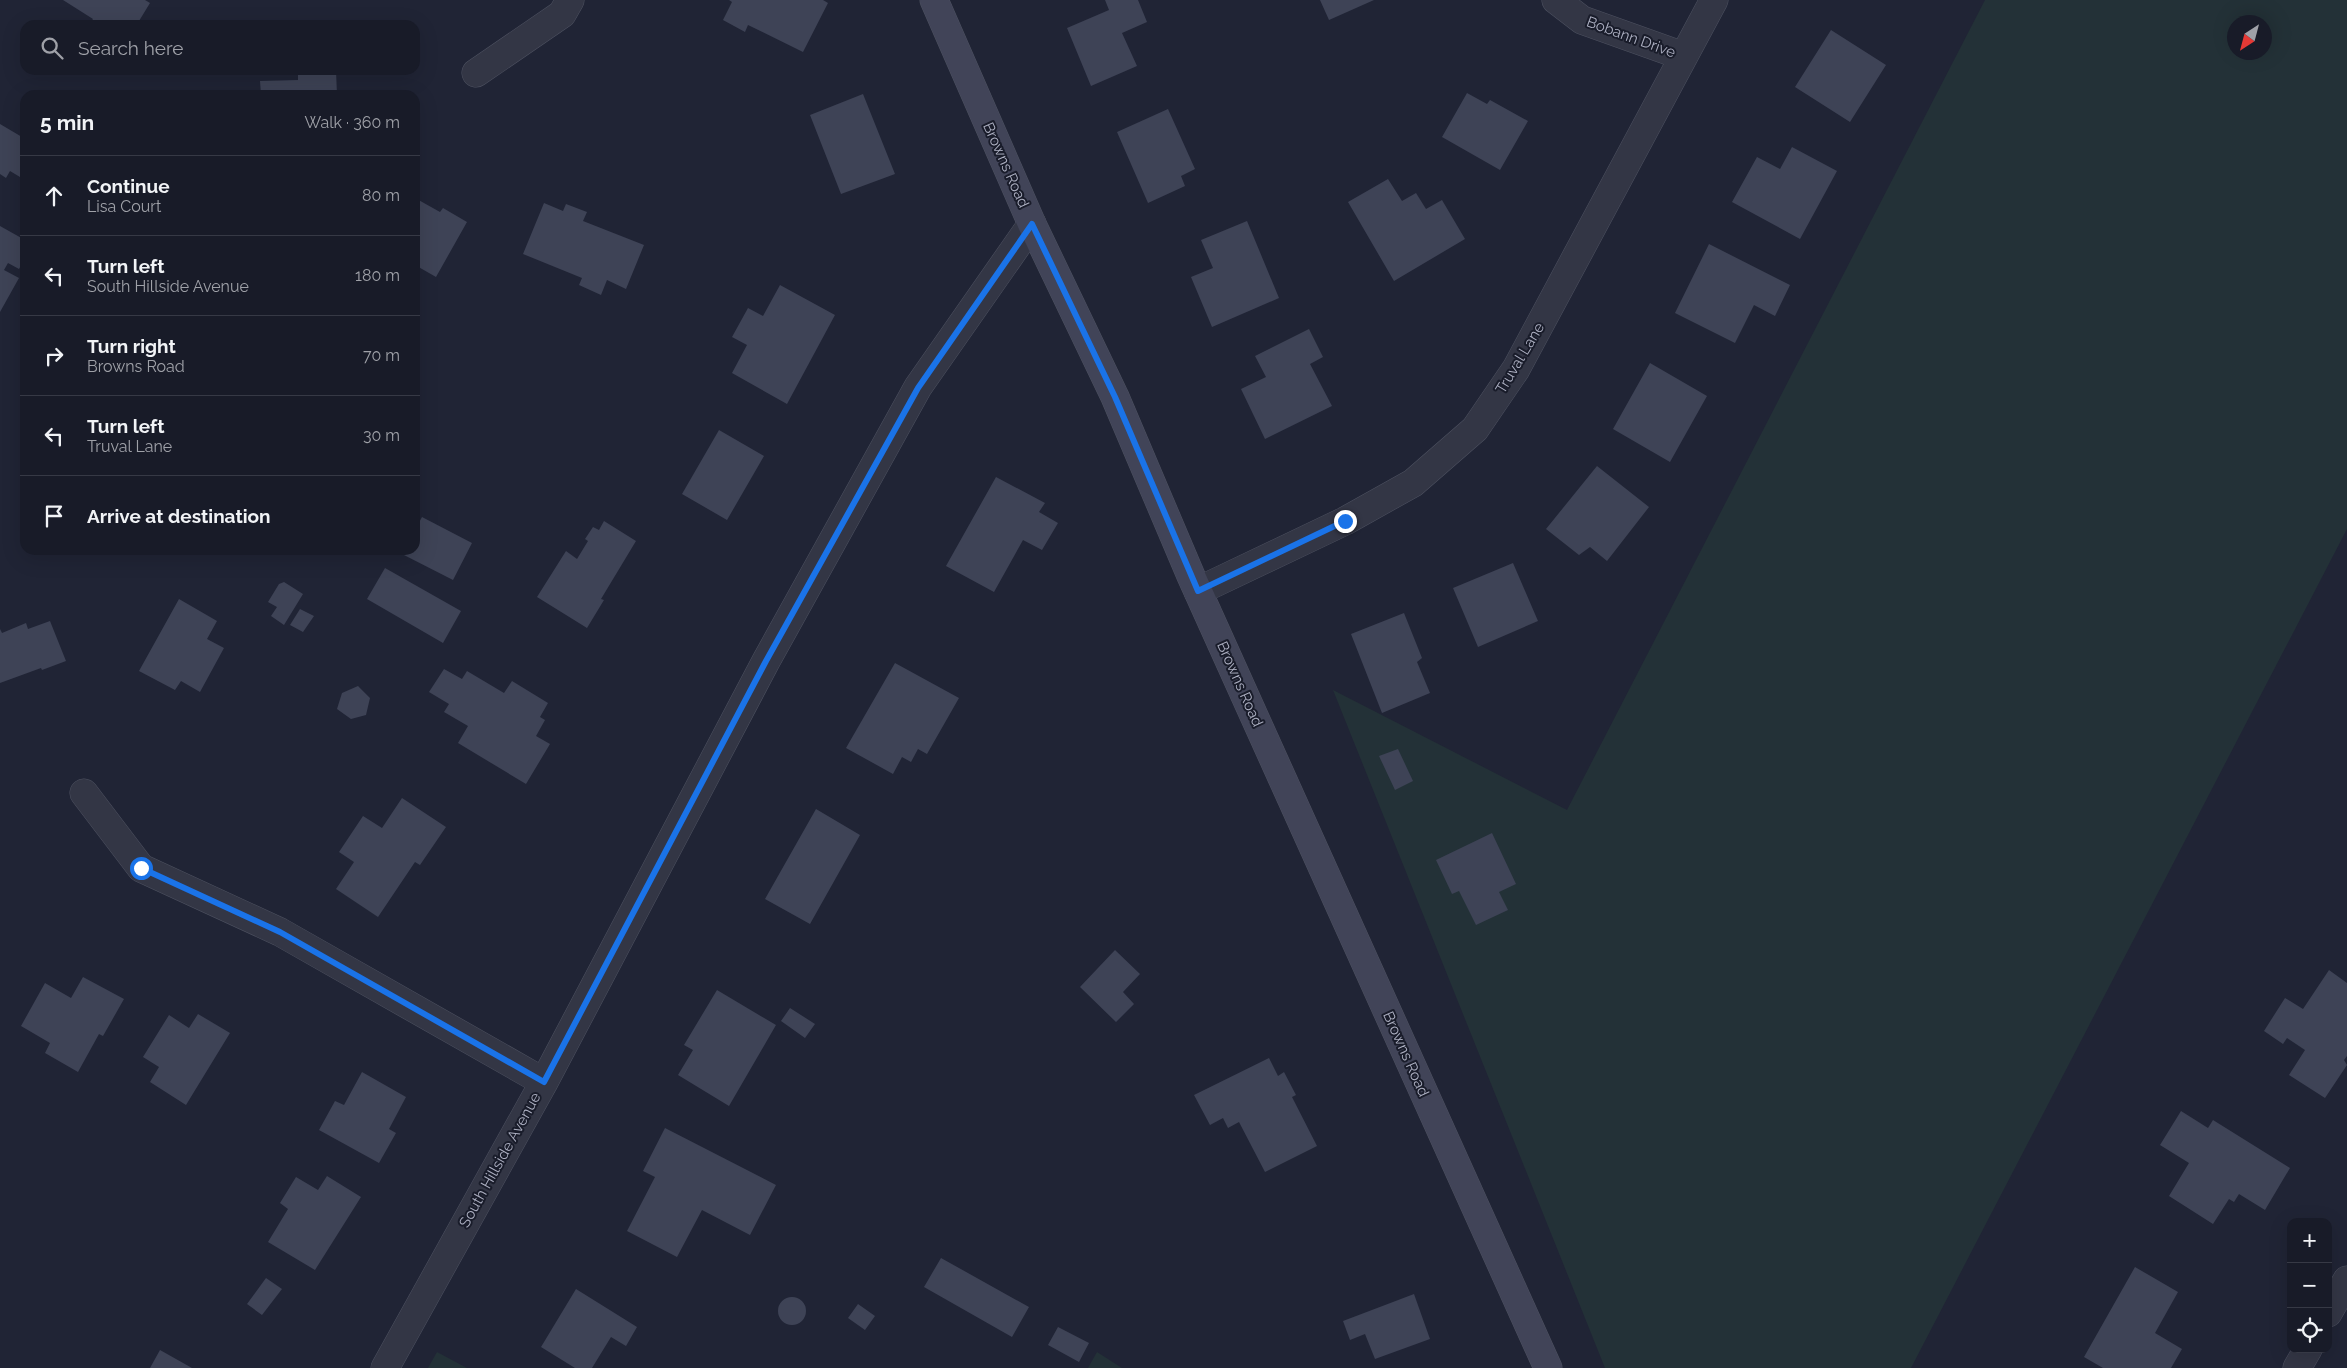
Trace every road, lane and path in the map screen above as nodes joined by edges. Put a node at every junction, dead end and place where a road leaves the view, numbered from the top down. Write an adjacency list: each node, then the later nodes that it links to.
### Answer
1 (570, 0): 6 (street)
2 (934, 0): 7 (street, Browns Road)
3 (1556, 0): 5 (street, Bobann Drive)
4 (1714, 0): 5 (street, Truval Lane)
5 (1683, 56): 8 (street, Truval Lane)
6 (476, 73)
7 (1032, 224): 8 (street, Browns Road); 10 (street, South Hillside Avenue)
8 (1198, 591): 15 (street, Browns Road)
9 (84, 792): 10 (street)
10 (544, 1082): 14 (street, South Hillside Avenue)
11 (2347, 1280): 12 (street)
12 (2331, 1308)
13 (2306, 1353): 16 (street)
14 (385, 1368)
15 (1548, 1368)
16 (2297, 1368)

